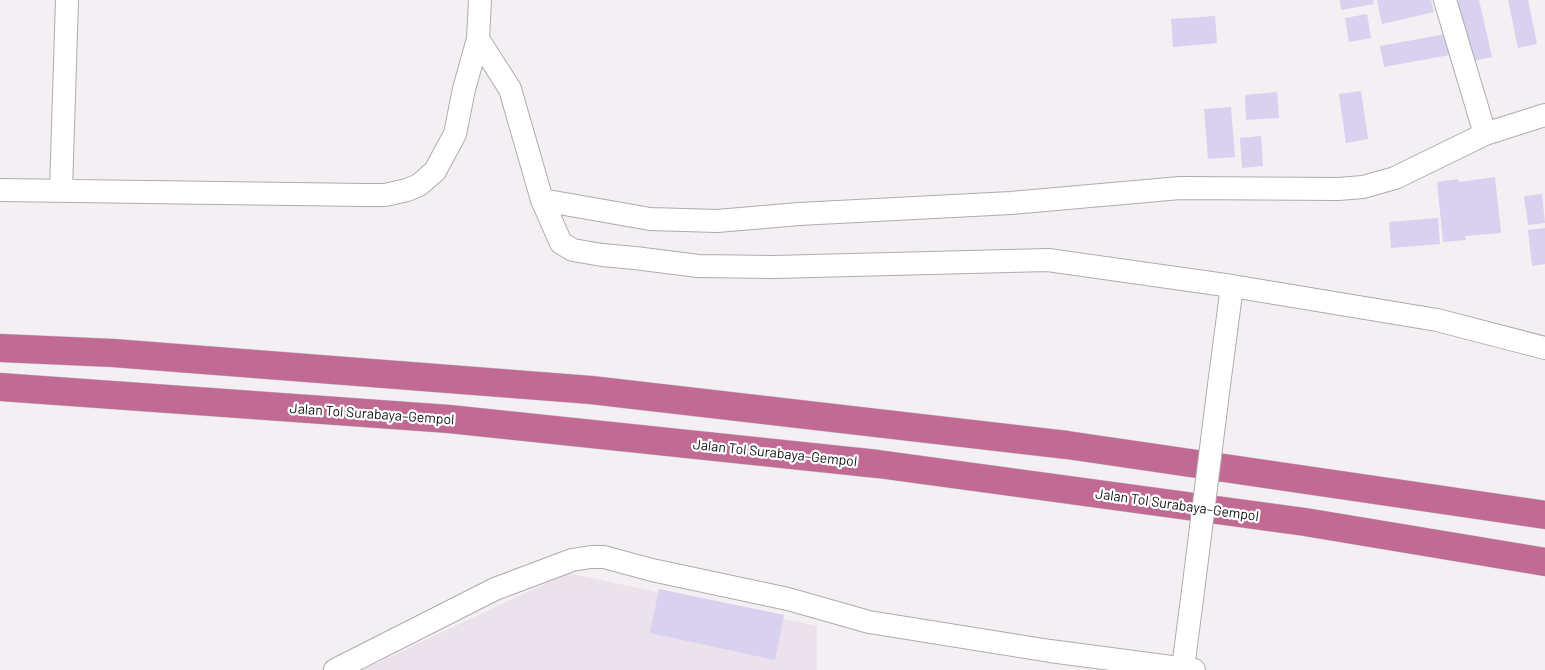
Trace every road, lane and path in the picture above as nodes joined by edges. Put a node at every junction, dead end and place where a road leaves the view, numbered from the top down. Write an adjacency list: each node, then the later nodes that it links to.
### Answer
1 (67, 0): 8 (street)
2 (480, 0): 4 (street)
3 (1445, 0): 6 (street)
4 (478, 40): 8 (street); 9 (street)
5 (1545, 114): 6 (street)
6 (1485, 134): 9 (street)
7 (0, 190): 8 (street)
8 (61, 191)
9 (542, 200): 10 (street)
10 (1232, 286): 12 (street); 16 (street, bridge)
11 (0, 348): 14 (highway)
12 (1545, 348)
13 (0, 386): 15 (highway, Jalan Tol Surabaya–Gempol)
14 (1545, 515)
15 (1545, 562)
16 (1188, 669): 17 (street)
17 (335, 670)

